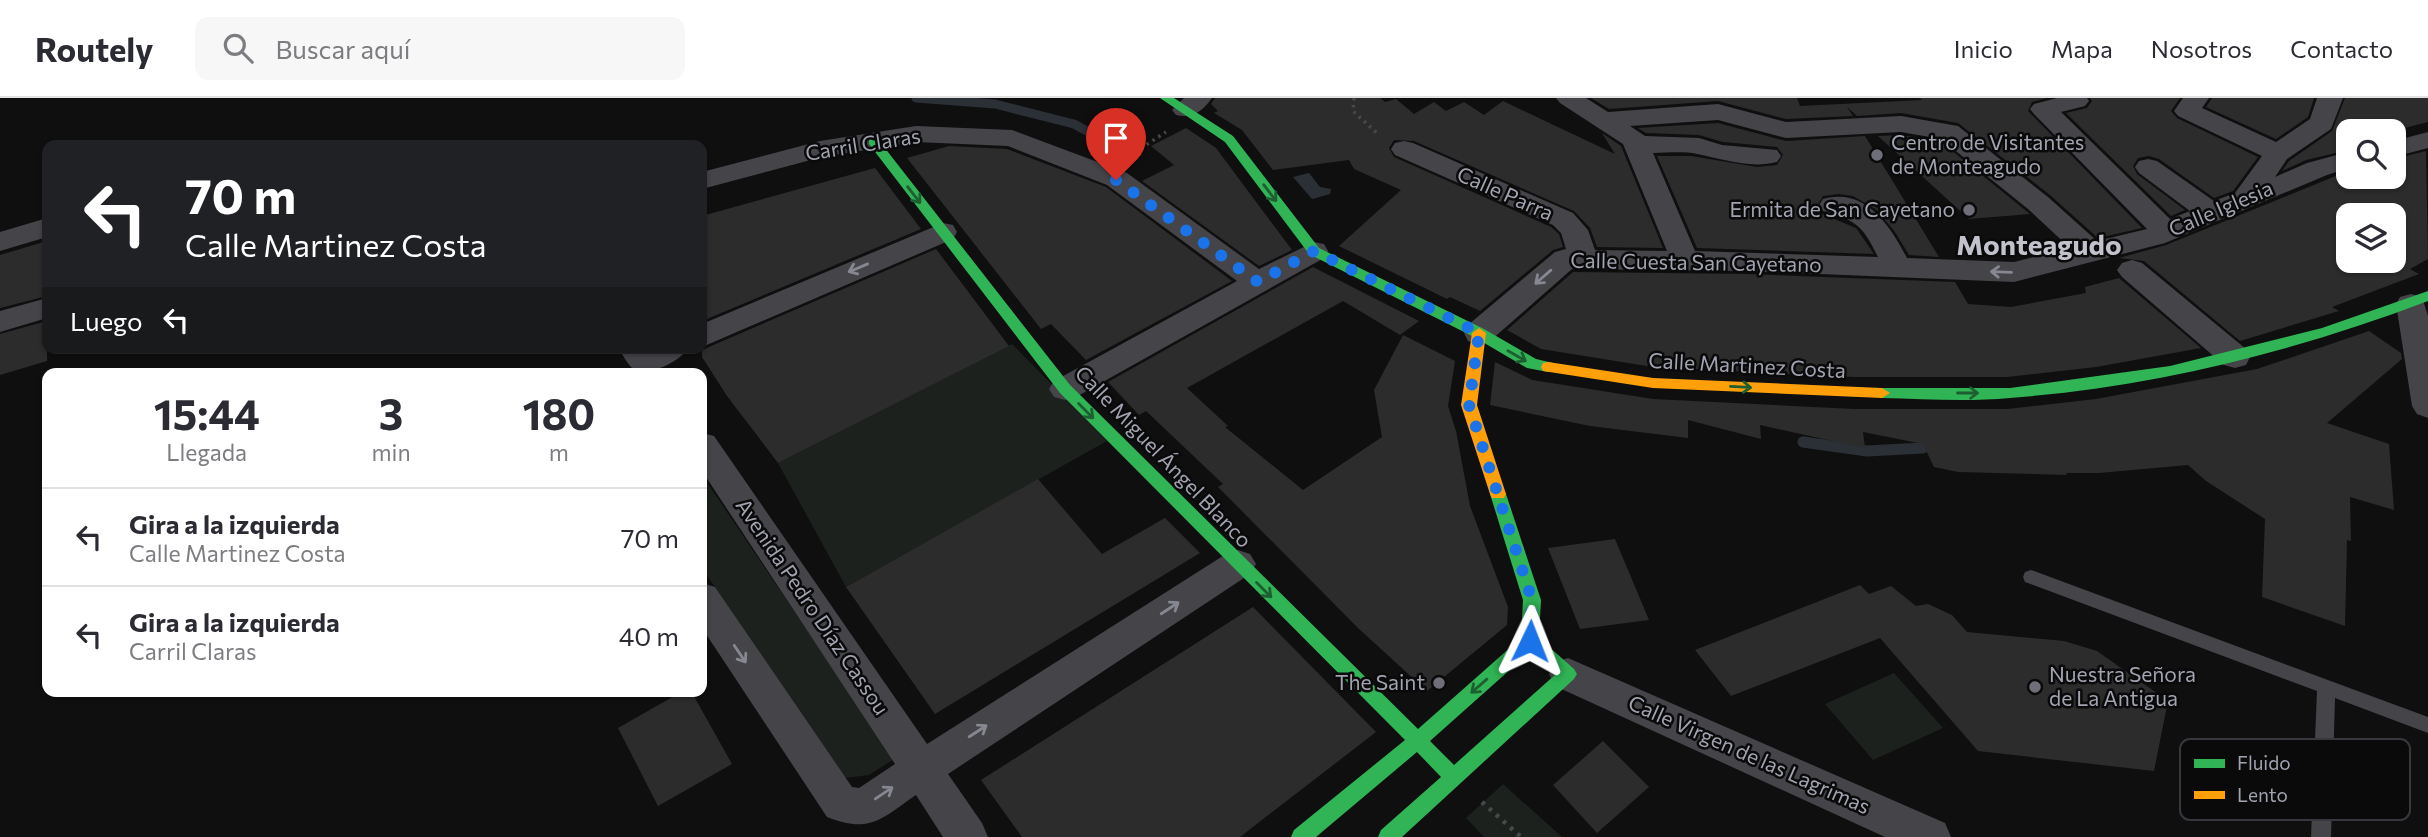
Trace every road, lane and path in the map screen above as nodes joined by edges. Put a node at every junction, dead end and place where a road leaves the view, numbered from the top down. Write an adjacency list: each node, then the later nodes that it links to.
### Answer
1 (1354, 98): 12 (path)
2 (1569, 98): 7 (street)
3 (2196, 98): 13 (street)
4 (2330, 98): 13 (street)
5 (2076, 101): 24 (street)
6 (1186, 105): 15 (path); 26 (street, Calle Martinez Costa, one-way to 26)
7 (1602, 120): 10 (street); 27 (street)
8 (2428, 140): 11 (street)
9 (873, 141): 18 (street, Carril Claras); 23 (street, Calle Miguel Ángel Blanco, one-way to 23); 32 (street, Carril Claras)
10 (1636, 144): 14 (street); 29 (street)
11 (2406, 146)
12 (1404, 149): 28 (street, Calle Parra)
13 (2278, 153): 19 (street)
14 (1769, 156)
15 (1118, 163)
16 (2336, 163): 19 (street, Calle Iglesia)
17 (2148, 167): 21 (street)
18 (707, 180)
19 (2245, 198): 21 (street, Calle Iglesia)
20 (1833, 205): 30 (street)
21 (2211, 213): 24 (street, Calle Iglesia)
22 (42, 229): 25 (street)
23 (943, 232): 37 (street, one-way to 37); 41 (street, Calle Miguel Ángel Blanco)
24 (2166, 232): 27 (street, Calle Iglesia)
25 (0, 242)
26 (1314, 251): 32 (street); 36 (street, Calle Martinez Costa)
27 (2092, 253): 30 (street, Calle Iglesia, one-way to 30)
28 (1584, 259): 29 (street, Calle Cuesta San Cayetano); 36 (street, Calle Cuesta San Cayetano, one-way to 36)
29 (1685, 260): 30 (street, Calle Cuesta San Cayetano)
30 (1898, 268)
31 (2132, 270): 39 (street)
32 (1258, 282): 41 (street)
33 (2420, 300): 39 (street, Calle Martinez Costa); 42 (street)
34 (42, 309): 35 (street)
35 (0, 322)
36 (1479, 333): 39 (street, Calle Martinez Costa, one-way to 39); 47 (street)
37 (707, 334)
38 (660, 354): 40 (street)
39 (2235, 357)
40 (638, 364)
41 (1065, 389): 44 (street, Calle Miguel Ángel Blanco, one-way to 44)
42 (2428, 406)
43 (707, 453): 53 (street, Avenida Pedro Díaz Cassou)
44 (1238, 564): 52 (street, Calle Miguel Ángel Blanco, one-way to 52); 53 (street, one-way to 44)
45 (2031, 577): 49 (lane)
46 (707, 605): 53 (street, one-way to 53)
47 (1530, 641): 48 (street); 52 (street, one-way to 52)
48 (1568, 674): 54 (street); 59 (street, Calle Virgen de las Lagrimas)
49 (2326, 687): 50 (lane); 51 (lane)
50 (2428, 725)
51 (2324, 739)
52 (1417, 741): 54 (street, Calle Miguel Ángel Blanco); 56 (street)
53 (921, 768): 55 (street, Avenida Pedro Díaz Cassou)
54 (1453, 776): 57 (street); 58 (path)
55 (967, 837)
56 (1301, 837)
57 (1388, 837)
58 (1521, 837)
59 (1930, 837)

